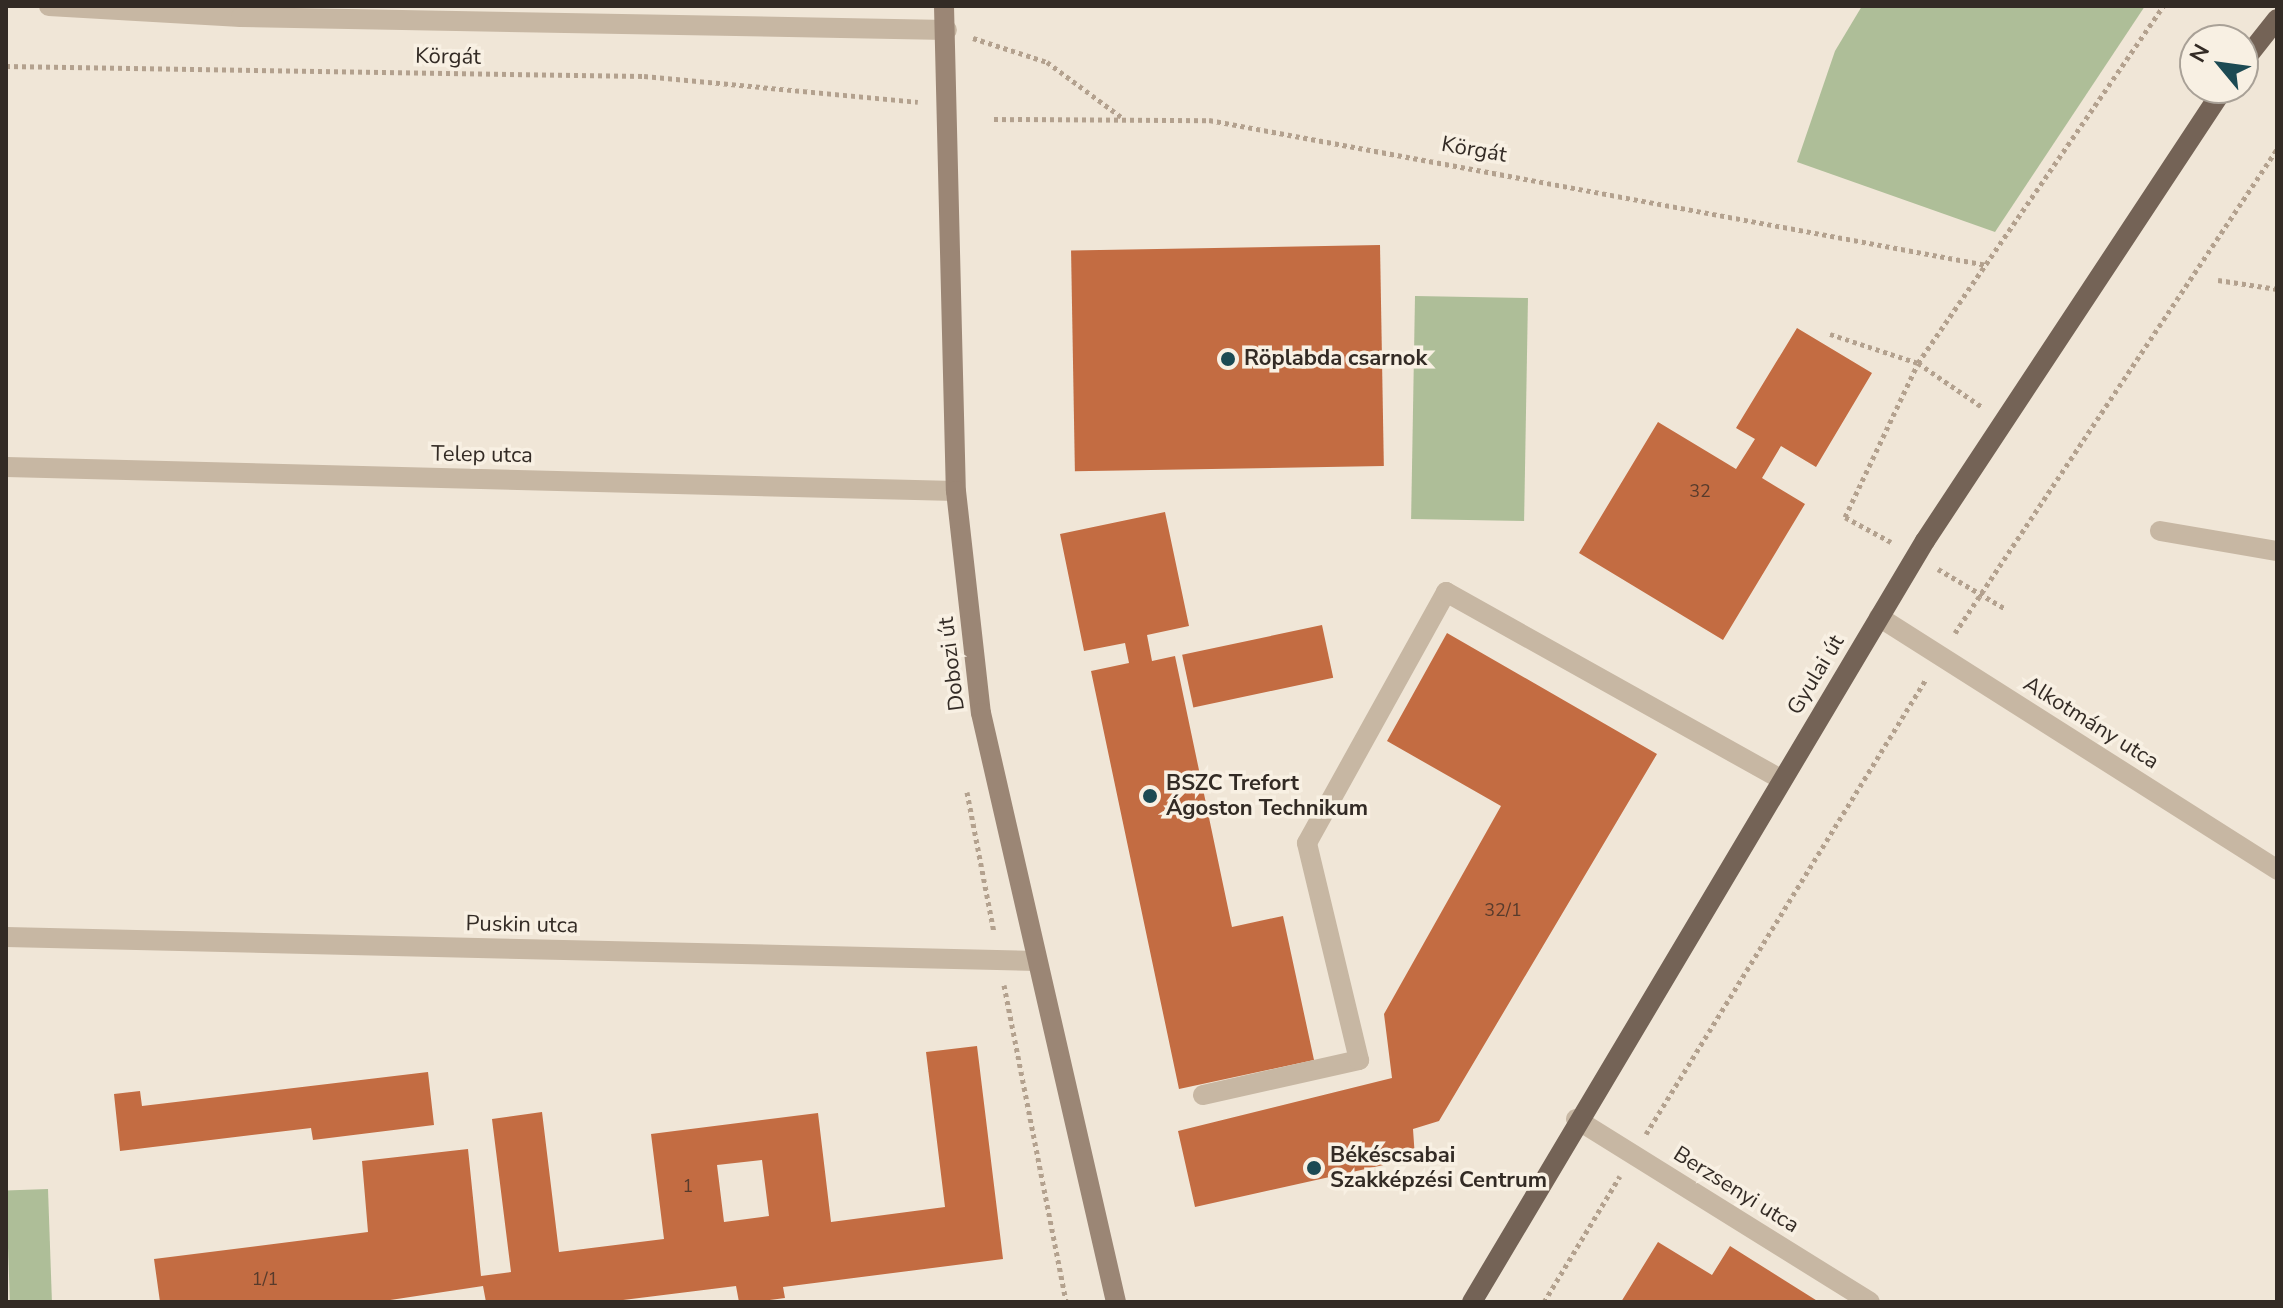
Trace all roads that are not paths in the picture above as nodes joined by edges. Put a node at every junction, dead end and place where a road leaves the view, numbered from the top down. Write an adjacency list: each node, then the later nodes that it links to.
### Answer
1 (49, 6): 4 (street)
2 (944, 6): 4 (main road, Dobozi út)
3 (2277, 19): 5 (main road)
4 (947, 30): 8 (main road, Dobozi út)
5 (2259, 42)
6 (2213, 104): 11 (main road, Gyulai út)
7 (6, 467): 8 (street, Telep utca)
8 (956, 491): 15 (main road, Dobozi út)
9 (2160, 531): 10 (street)
10 (2277, 551)
11 (1879, 617): 12 (main road, Gyulai út); 13 (street, Alkotmány utca)
12 (1781, 779): 16 (street); 17 (main road, Gyulai út)
13 (2277, 870)
14 (6, 937): 15 (street, Puskin utca)
15 (1037, 961): 18 (main road, Dobozi út)
16 (1203, 1095)
17 (1576, 1119): 19 (main road, Gyulai út); 20 (street, Berzsenyi utca)
18 (1116, 1302)
19 (1472, 1302)
20 (1870, 1302)

